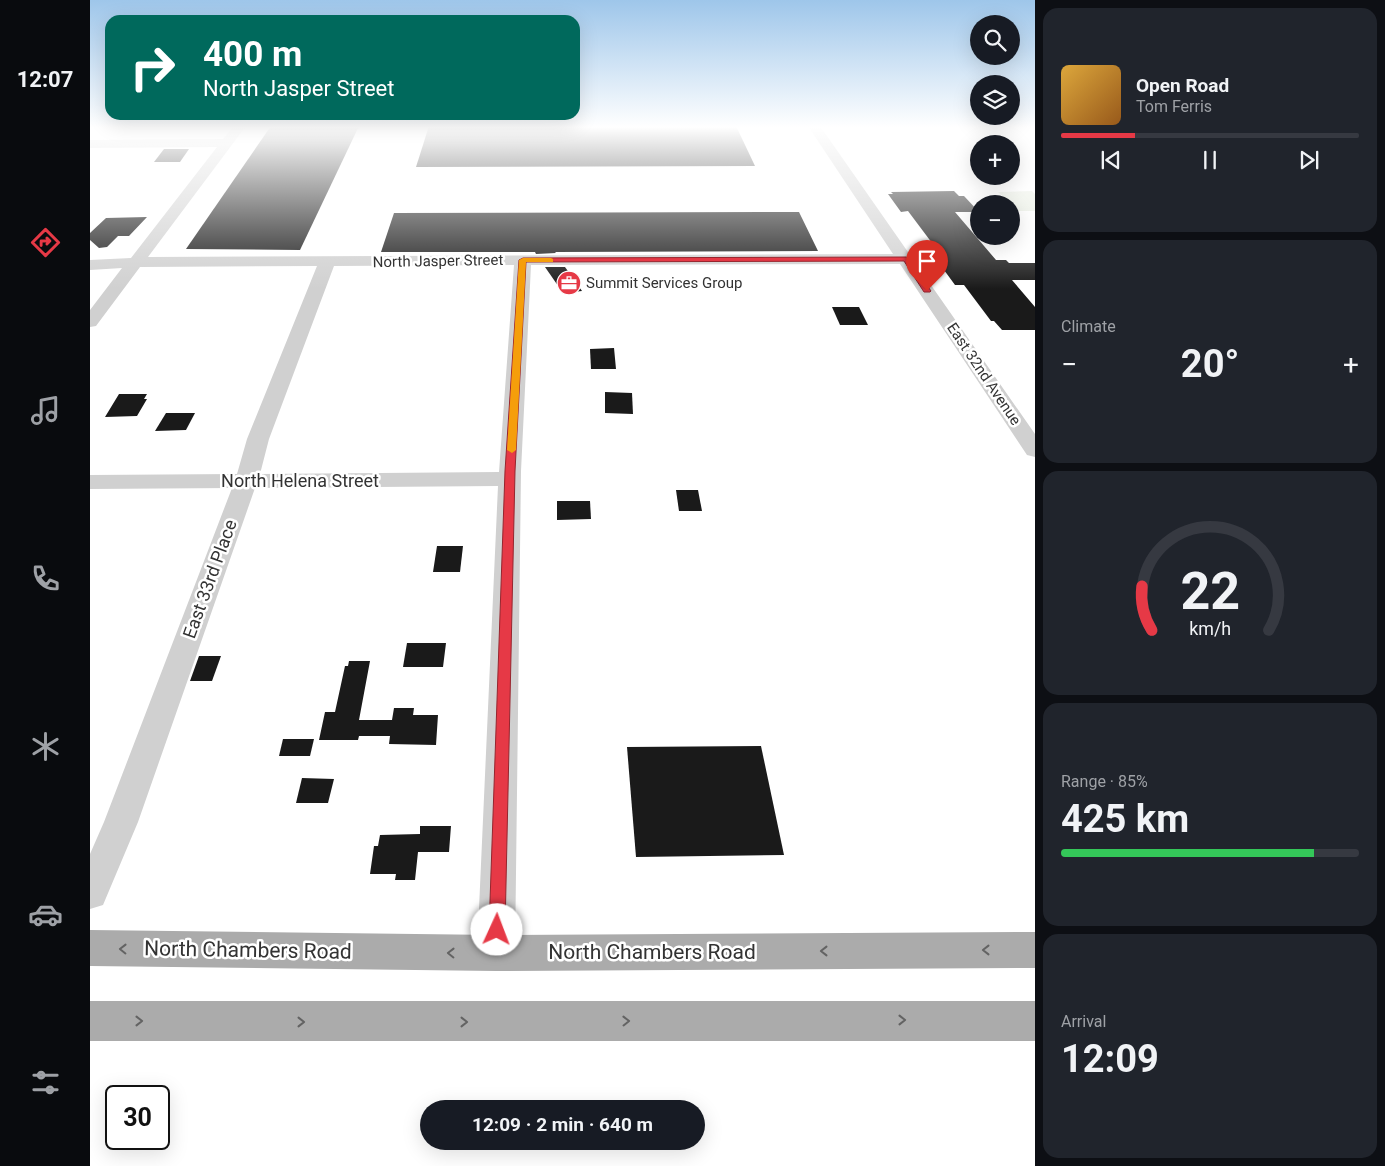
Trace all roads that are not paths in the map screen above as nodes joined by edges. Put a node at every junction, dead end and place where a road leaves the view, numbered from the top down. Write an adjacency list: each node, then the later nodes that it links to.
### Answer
1 (198, 180): 6 (street)
2 (852, 180): 3 (street, East 32nd Avenue)
3 (906, 259): 4 (street, North Jasper Street); 9 (street, East 32nd Avenue)
4 (523, 260): 5 (street, North Jasper Street); 10 (street)
5 (327, 262): 6 (street, North Jasper Street); 11 (street, East 33rd Place)
6 (134, 264): 7 (street, North Jasper Street); 8 (street)
7 (90, 265)
8 (90, 322)
9 (1035, 450)
10 (510, 479): 11 (street, North Helena Street); 16 (street)
11 (246, 481): 12 (street, North Helena Street); 13 (street, East 33rd Place)
12 (90, 482)
13 (90, 894)
14 (90, 948): 16 (main road, North Chambers Road, one-way to 14)
15 (1035, 950): 16 (main road, North Chambers Road, one-way to 16)
16 (496, 953)
17 (1035, 1020): 18 (main road, one-way to 17)
18 (90, 1021)

